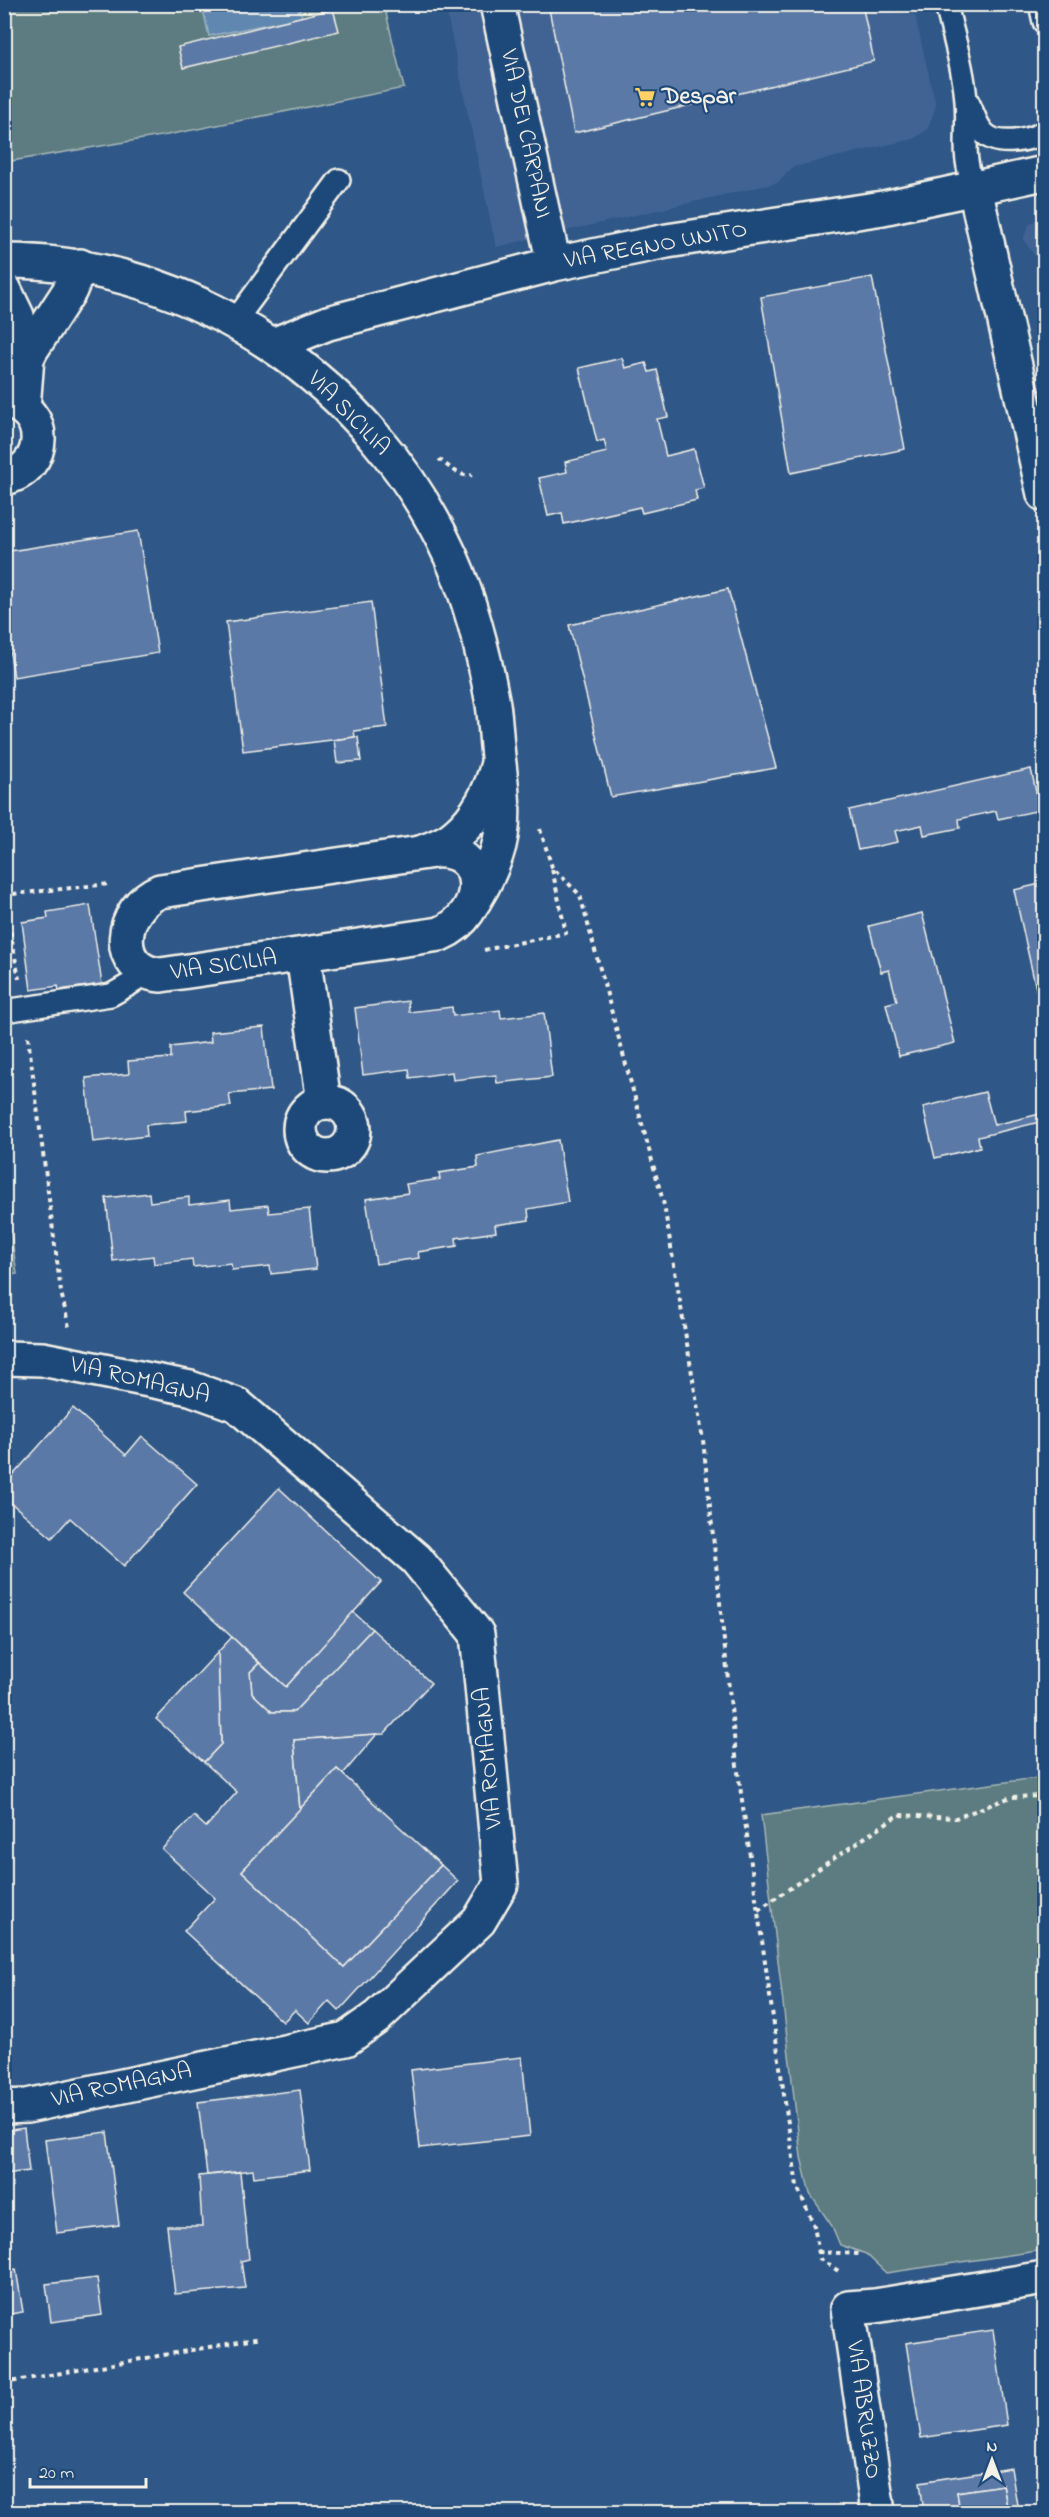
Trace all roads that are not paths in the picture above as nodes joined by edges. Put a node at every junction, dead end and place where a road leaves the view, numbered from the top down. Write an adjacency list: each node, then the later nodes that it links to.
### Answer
1 (497, 4): 11 (street, VIA DEI CARPANI)
2 (946, 4): 5 (lane)
3 (1040, 4): 4 (lane)
4 (1044, 22)
5 (966, 99): 6 (lane); 9 (lane)
6 (1044, 132)
7 (1042, 173): 9 (street, VIA REGNO UNITO)
8 (339, 180): 14 (lane)
9 (975, 189): 11 (street, VIA REGNO UNITO); 19 (street)
10 (4, 261): 12 (street, VIA SICILIA)
11 (554, 264): 15 (street, VIA REGNO UNITO)
12 (80, 267): 14 (street, VIA SICILIA); 16 (street)
13 (4, 289): 16 (street)
14 (235, 321): 15 (street, VIA SICILIA)
15 (273, 345): 20 (street, VIA SICILIA)
16 (27, 358): 17 (street)
17 (14, 404): 18 (street)
18 (4, 478)
19 (1044, 494)
20 (498, 761): 21 (street, VIA SICILIA); 22 (street, VIA SICILIA)
21 (422, 852): 22 (street, VIA SICILIA); 24 (street, VIA SICILIA)
22 (474, 901): 23 (street, VIA SICILIA)
23 (303, 955): 24 (street, VIA SICILIA); 26 (street)
24 (142, 970): 25 (lane)
25 (14, 1010)
26 (324, 1102)
27 (4, 1358): 28 (street, VIA ROMAGNA)
28 (4, 2107)
29 (1044, 2278): 30 (street, VIA ABRUZZO)
30 (878, 2512)

